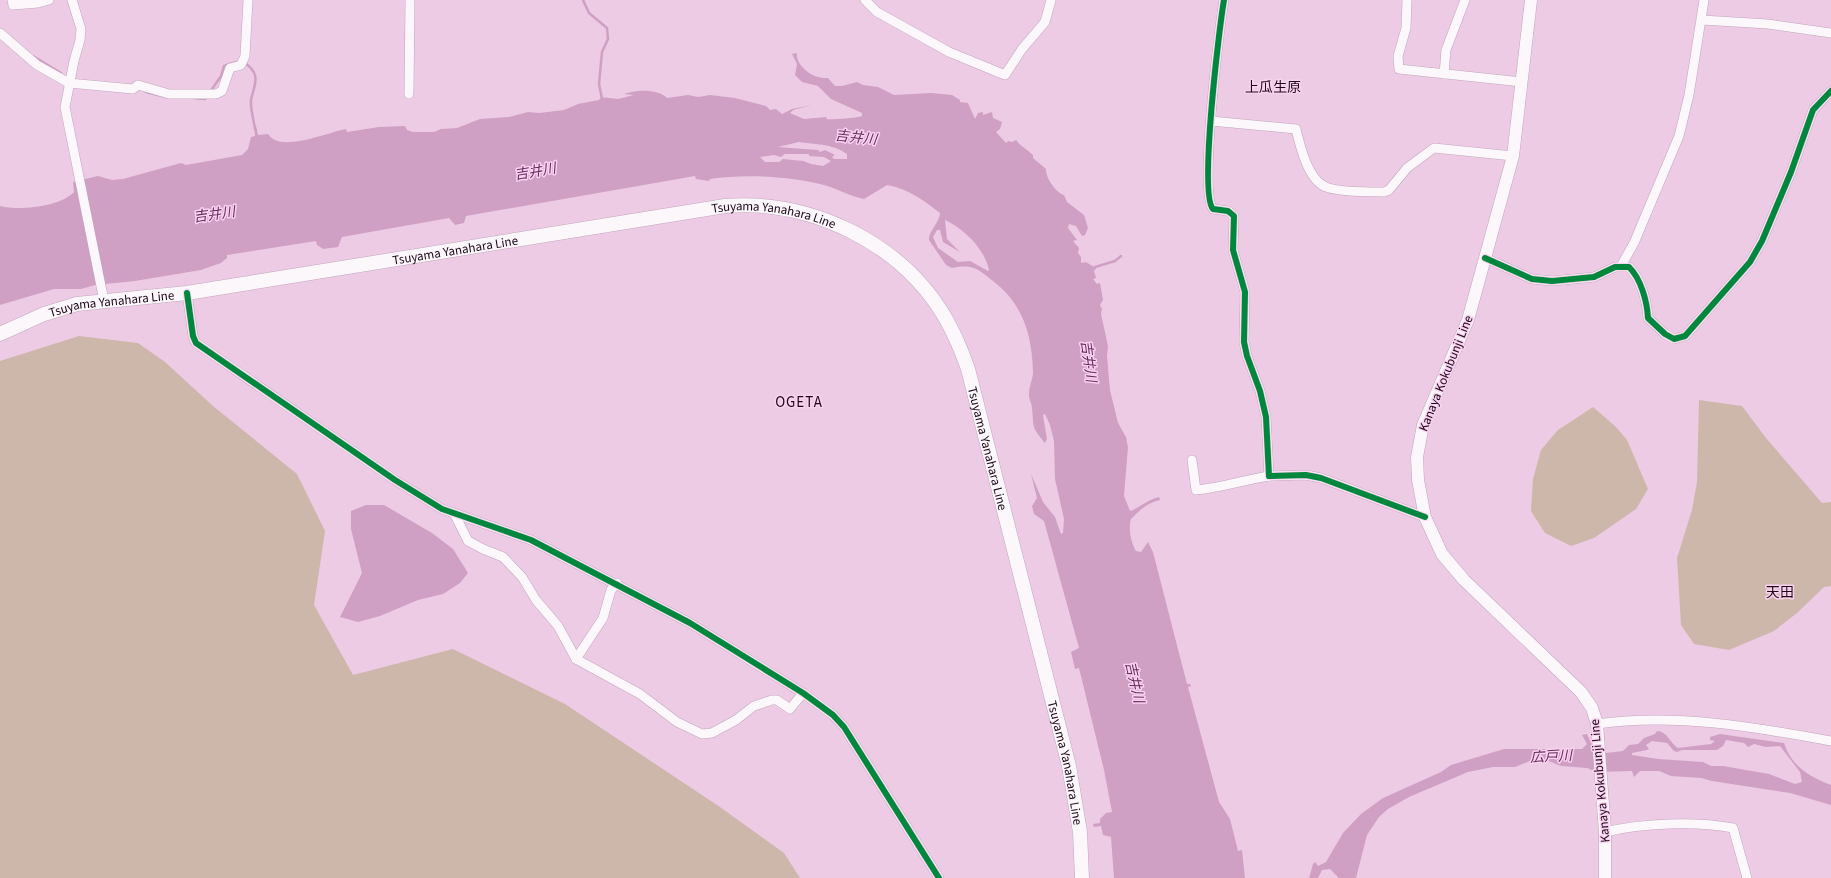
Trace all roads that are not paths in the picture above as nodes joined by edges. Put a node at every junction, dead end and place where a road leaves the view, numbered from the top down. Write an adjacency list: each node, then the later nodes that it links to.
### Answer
1 (12, 0): 2 (street)
2 (49, 0)
3 (72, 0): 18 (street)
4 (248, 0): 18 (street)
5 (410, 0): 20 (street)
6 (865, 0): 7 (street)
7 (1050, 0)
8 (1224, 0): 21 (street)
9 (1407, 0): 16 (street)
10 (1465, 0): 16 (street)
11 (1531, 0): 17 (main road, Kanaya Kokubunji Line)
12 (1704, 0): 13 (street)
13 (1702, 20): 15 (street); 24 (street)
14 (0, 33): 18 (street)
15 (1831, 34)
16 (1444, 74): 17 (street)
17 (1522, 82): 22 (main road, Kanaya Kokubunji Line)
18 (69, 83): 26 (street)
19 (1831, 91): 24 (street)
20 (409, 94)
21 (1211, 121): 22 (street); 29 (street)
22 (1513, 156): 23 (main road, Kanaya Kokubunji Line)
23 (1485, 258): 24 (street); 31 (main road, Kanaya Kokubunji Line)
24 (1621, 266)
25 (188, 293): 26 (main road, Tsuyama Yanahara Line); 30 (street); 39 (main road, Tsuyama Yanahara Line)
26 (103, 295): 27 (main road, Tsuyama Yanahara Line)
27 (0, 334)
28 (1192, 460): 29 (street)
29 (1269, 476): 31 (street)
30 (455, 515): 32 (street); 33 (street)
31 (1425, 517): 35 (main road, Kanaya Kokubunji Line)
32 (617, 584): 33 (street); 34 (street)
33 (576, 659): 34 (street)
34 (803, 693): 38 (street)
35 (1597, 727): 36 (street); 37 (main road, Kanaya Kokubunji Line)
36 (1831, 742)
37 (1605, 832): 40 (main road, Kanaya Kokubunji Line); 41 (street)
38 (939, 878)
39 (1082, 878)
40 (1605, 878)
41 (1746, 878)

